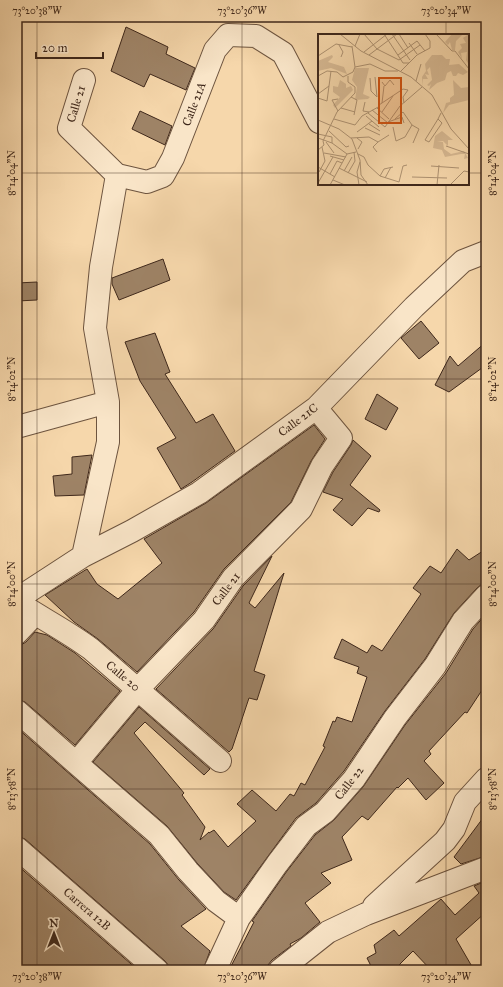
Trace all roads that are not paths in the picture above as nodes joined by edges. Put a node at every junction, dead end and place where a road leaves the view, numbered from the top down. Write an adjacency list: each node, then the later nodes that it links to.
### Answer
1 (84, 80): 3 (street, Calle 21)
2 (318, 120): 3 (street, Calle 21A)
3 (117, 175): 5 (street)
4 (486, 252): 6 (street, Calle 21C)
5 (108, 402): 7 (street); 8 (street)
6 (316, 408): 8 (street, Calle 21C); 13 (street, Calle 21)
7 (17, 427)
8 (83, 556): 10 (street, Calle 21C)
9 (486, 596): 21 (street, Calle 22)
10 (17, 600): 11 (street, Calle 20)
11 (35, 614): 12 (street); 13 (street, Calle 20)
12 (17, 633)
13 (138, 689): 15 (street, Calle 20); 16 (street, Calle 21)
14 (17, 711): 16 (street)
15 (220, 761)
16 (76, 764): 21 (street)
17 (486, 779): 20 (street)
18 (17, 848): 22 (street, Carrera 12B)
19 (486, 868): 20 (street)
20 (366, 914): 24 (street)
21 (239, 918): 23 (street, Calle 22)
22 (157, 970)
23 (215, 970)
24 (280, 970)

